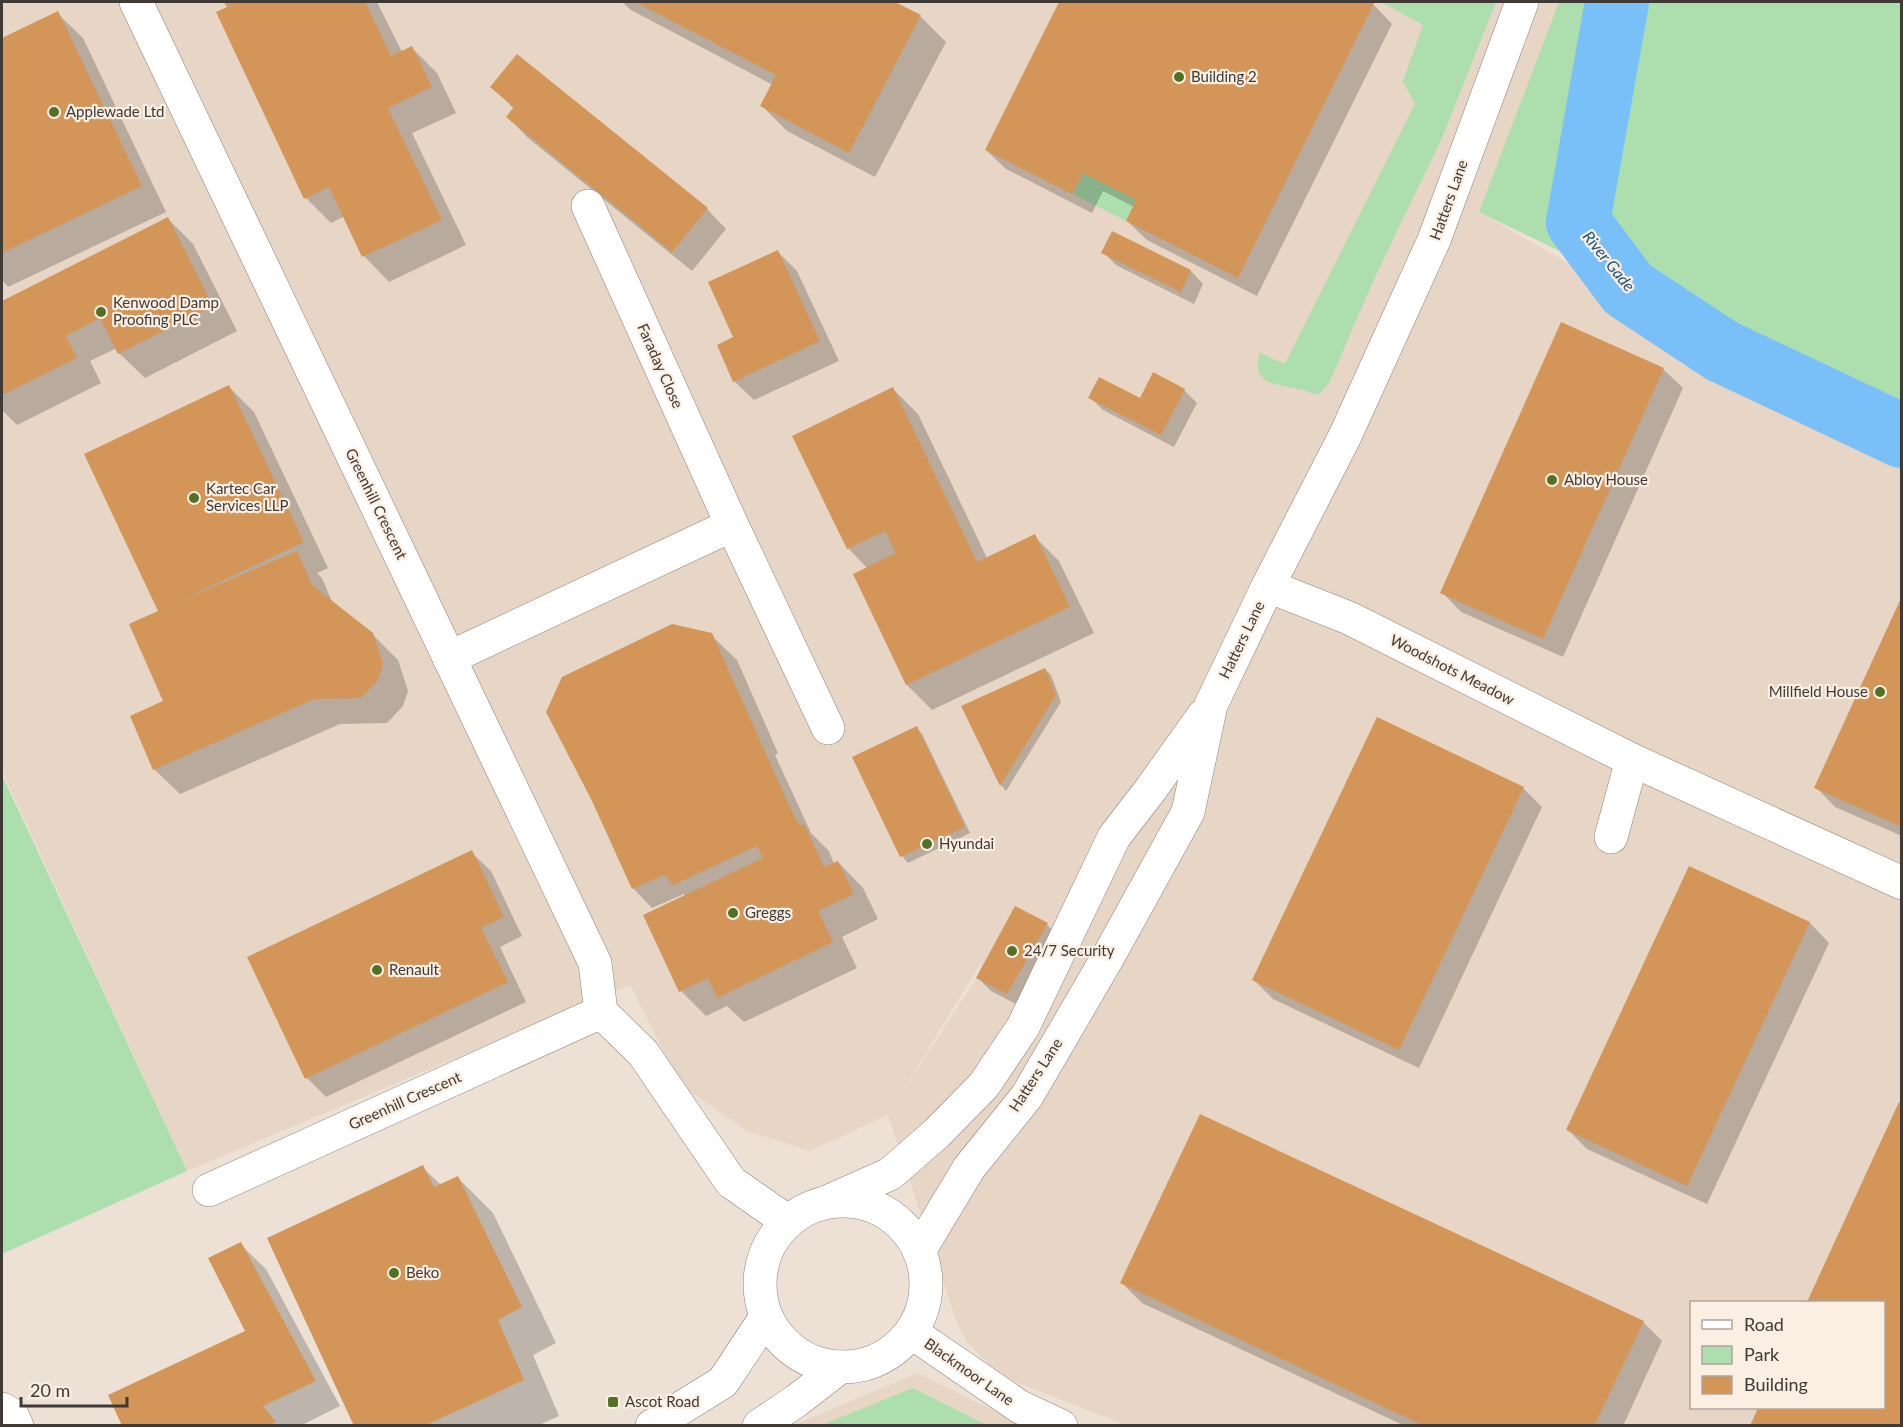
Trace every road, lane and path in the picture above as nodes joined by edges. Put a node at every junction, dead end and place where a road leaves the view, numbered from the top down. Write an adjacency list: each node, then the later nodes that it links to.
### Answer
1 (135, 2): 6 (street, Greenhill Crescent)
2 (1522, 2): 5 (street, Hatters Lane)
3 (588, 206): 4 (street, Faraday Close)
4 (732, 525): 6 (street); 8 (street, Faraday Close)
5 (1268, 586): 7 (street, Hatters Lane); 9 (street, Woodshots Meadow)
6 (449, 658): 12 (street, Greenhill Crescent)
7 (1211, 705): 14 (street); 16 (street, Hatters Lane)
8 (828, 728)
9 (1632, 760): 10 (street); 11 (street, Woodshots Meadow)
10 (1611, 837)
11 (1902, 883)
12 (601, 1012): 13 (street, Greenhill Crescent); 15 (street)
13 (208, 1190)
14 (829, 1201): 15 (street); 16 (street)
15 (787, 1221): 17 (street)
16 (919, 1251): 18 (street)
17 (766, 1317): 19 (street); 22 (street)
18 (911, 1332): 19 (street); 24 (street, Blackmoor Lane)
19 (840, 1367): 23 (street)
20 (2, 1409): 21 (street)
21 (17, 1425)
22 (652, 1425)
23 (759, 1425)
24 (1060, 1425)

